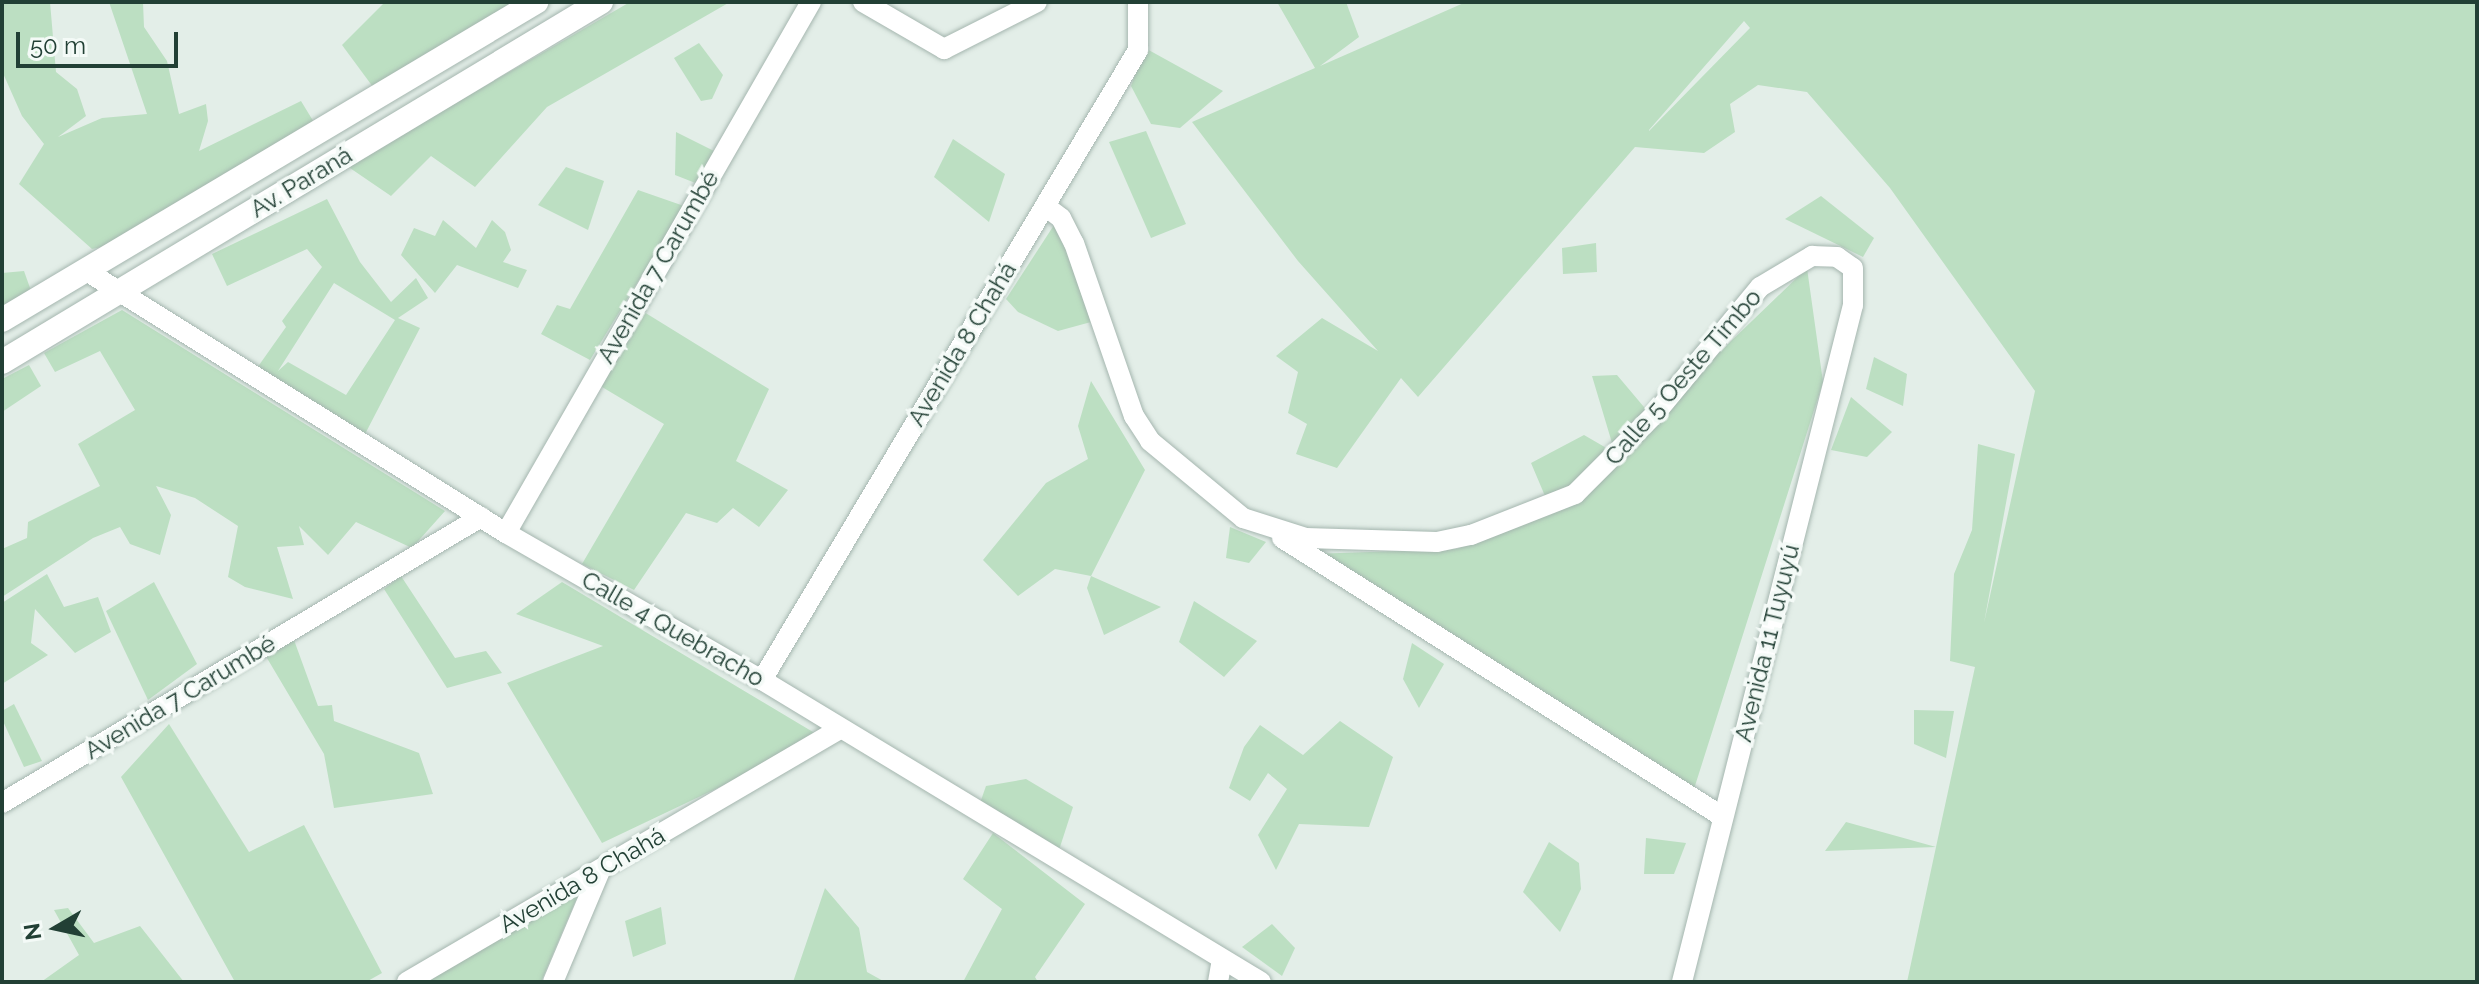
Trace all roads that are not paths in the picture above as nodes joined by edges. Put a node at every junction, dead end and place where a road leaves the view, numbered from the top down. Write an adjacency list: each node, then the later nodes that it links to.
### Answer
1 (536, 2): 8 (street, Av. Paraná)
2 (601, 2): 9 (street, Av. Paraná)
3 (811, 2): 15 (street, Avenida 7 Carumbé)
4 (863, 2): 5 (street)
5 (1037, 2)
6 (1138, 2): 7 (street, Avenida 8 Chahá)
7 (1045, 206): 14 (street, Calle 5 Oeste Timbo); 16 (street, Avenida 8 Chahá)
8 (88, 272): 9 (street, Calle 4 Quebracho); 11 (street, Av. Paraná)
9 (119, 292): 12 (street, Av. Paraná); 13 (street, Calle 4 Quebracho)
10 (1853, 305): 14 (street, Calle 5 Oeste Timbo); 19 (street, Avenida 11 Tuyuyú)
11 (2, 320)
12 (2, 362)
13 (481, 517): 15 (street, Calle 4 Quebracho); 18 (street, Avenida 7 Carumbé)
14 (1272, 531): 19 (street)
15 (506, 533): 16 (street, Calle 4 Quebracho)
16 (762, 680): 17 (street, Calle 4 Quebracho)
17 (840, 729): 20 (street, Avenida 8 Chahá); 21 (street, Calle 4 Quebracho)
18 (2, 803)
19 (1723, 817): 26 (street, Avenida 11 Tuyuyú)
20 (600, 871): 22 (street, Avenida 8 Chahá); 23 (street)
21 (1222, 959): 24 (street); 25 (street, Calle 4 Quebracho)
22 (407, 982)
23 (553, 982)
24 (1218, 982)
25 (1261, 982)
26 (1682, 982)

